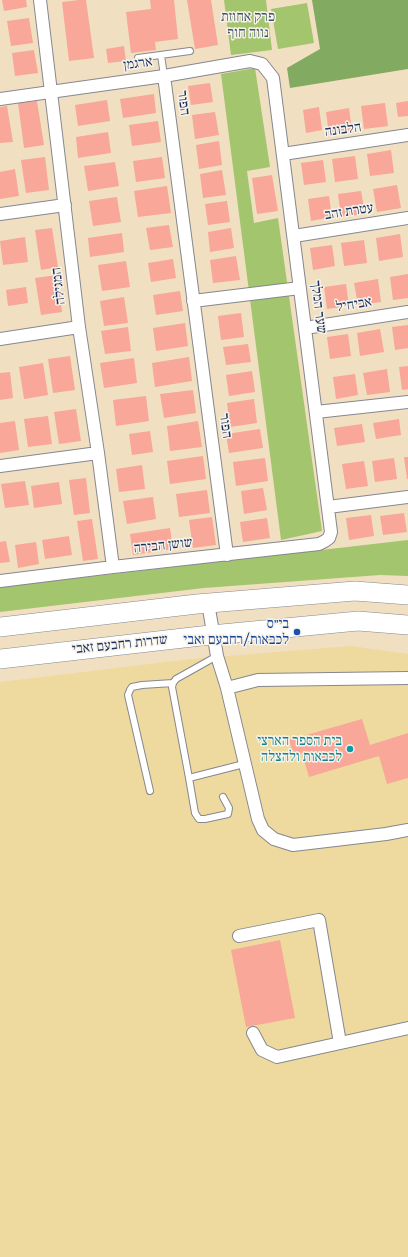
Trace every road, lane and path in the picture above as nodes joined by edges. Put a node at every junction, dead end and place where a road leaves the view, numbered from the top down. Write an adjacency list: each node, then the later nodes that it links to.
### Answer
1 (40, 0): 7 (street, המגילה)
2 (190, 51): 3 (lane)
3 (161, 55): 4 (lane); 5 (lane)
4 (138, 58)
5 (164, 76): 6 (street, ארגמן); 7 (street, ארגמן); 16 (street, הפור)
6 (273, 78): 10 (street, שער המלך)
7 (52, 92): 8 (street, ארגמן); 11 (street, המגילה)
8 (0, 99)
9 (408, 135): 10 (street, הלבונה)
10 (283, 154): 14 (street, שער המלך)
11 (64, 205): 12 (street); 18 (street, המגילה)
12 (0, 214)
13 (408, 218): 14 (street, עטרת זהב)
14 (294, 236): 15 (street, שער המלך)
15 (300, 288): 16 (street); 19 (street, שער המלך)
16 (193, 301): 28 (street, הפור)
17 (408, 312): 19 (street, אביחיל)
18 (79, 327): 20 (street); 23 (street, המגילה)
19 (305, 328): 22 (street, שער המלך)
20 (0, 339)
21 (408, 402): 22 (street)
22 (316, 412): 26 (street, שער המלך)
23 (98, 453): 24 (street); 29 (street, המגילה)
24 (0, 466)
25 (408, 497): 26 (street)
26 (328, 507): 27 (street, שער המלך)
27 (329, 538): 28 (street, שושן הבירה)
28 (227, 555): 29 (street, שושן הבירה)
29 (113, 567): 30 (street, שושן הבירה)
30 (0, 581)
31 (408, 595): 32 (main road)
32 (208, 603): 34 (main road); 35 (street)
33 (408, 625): 35 (main road, שדרות רחבעם זאבי)
34 (0, 627)
35 (214, 635): 36 (street); 37 (main road, שדרות רחבעם זאבי)
36 (217, 656): 39 (lane); 40 (street)
37 (0, 659)
38 (408, 678): 40 (street)
39 (173, 683): 42 (lane); 43 (lane)
40 (227, 688): 41 (street)
41 (244, 764): 42 (lane); 45 (street)
42 (189, 778): 44 (lane)
43 (150, 791)
44 (223, 797)
45 (408, 830)
46 (239, 936): 49 (street)
47 (408, 1028): 49 (street)
48 (254, 1033): 49 (street)
49 (340, 1043)

